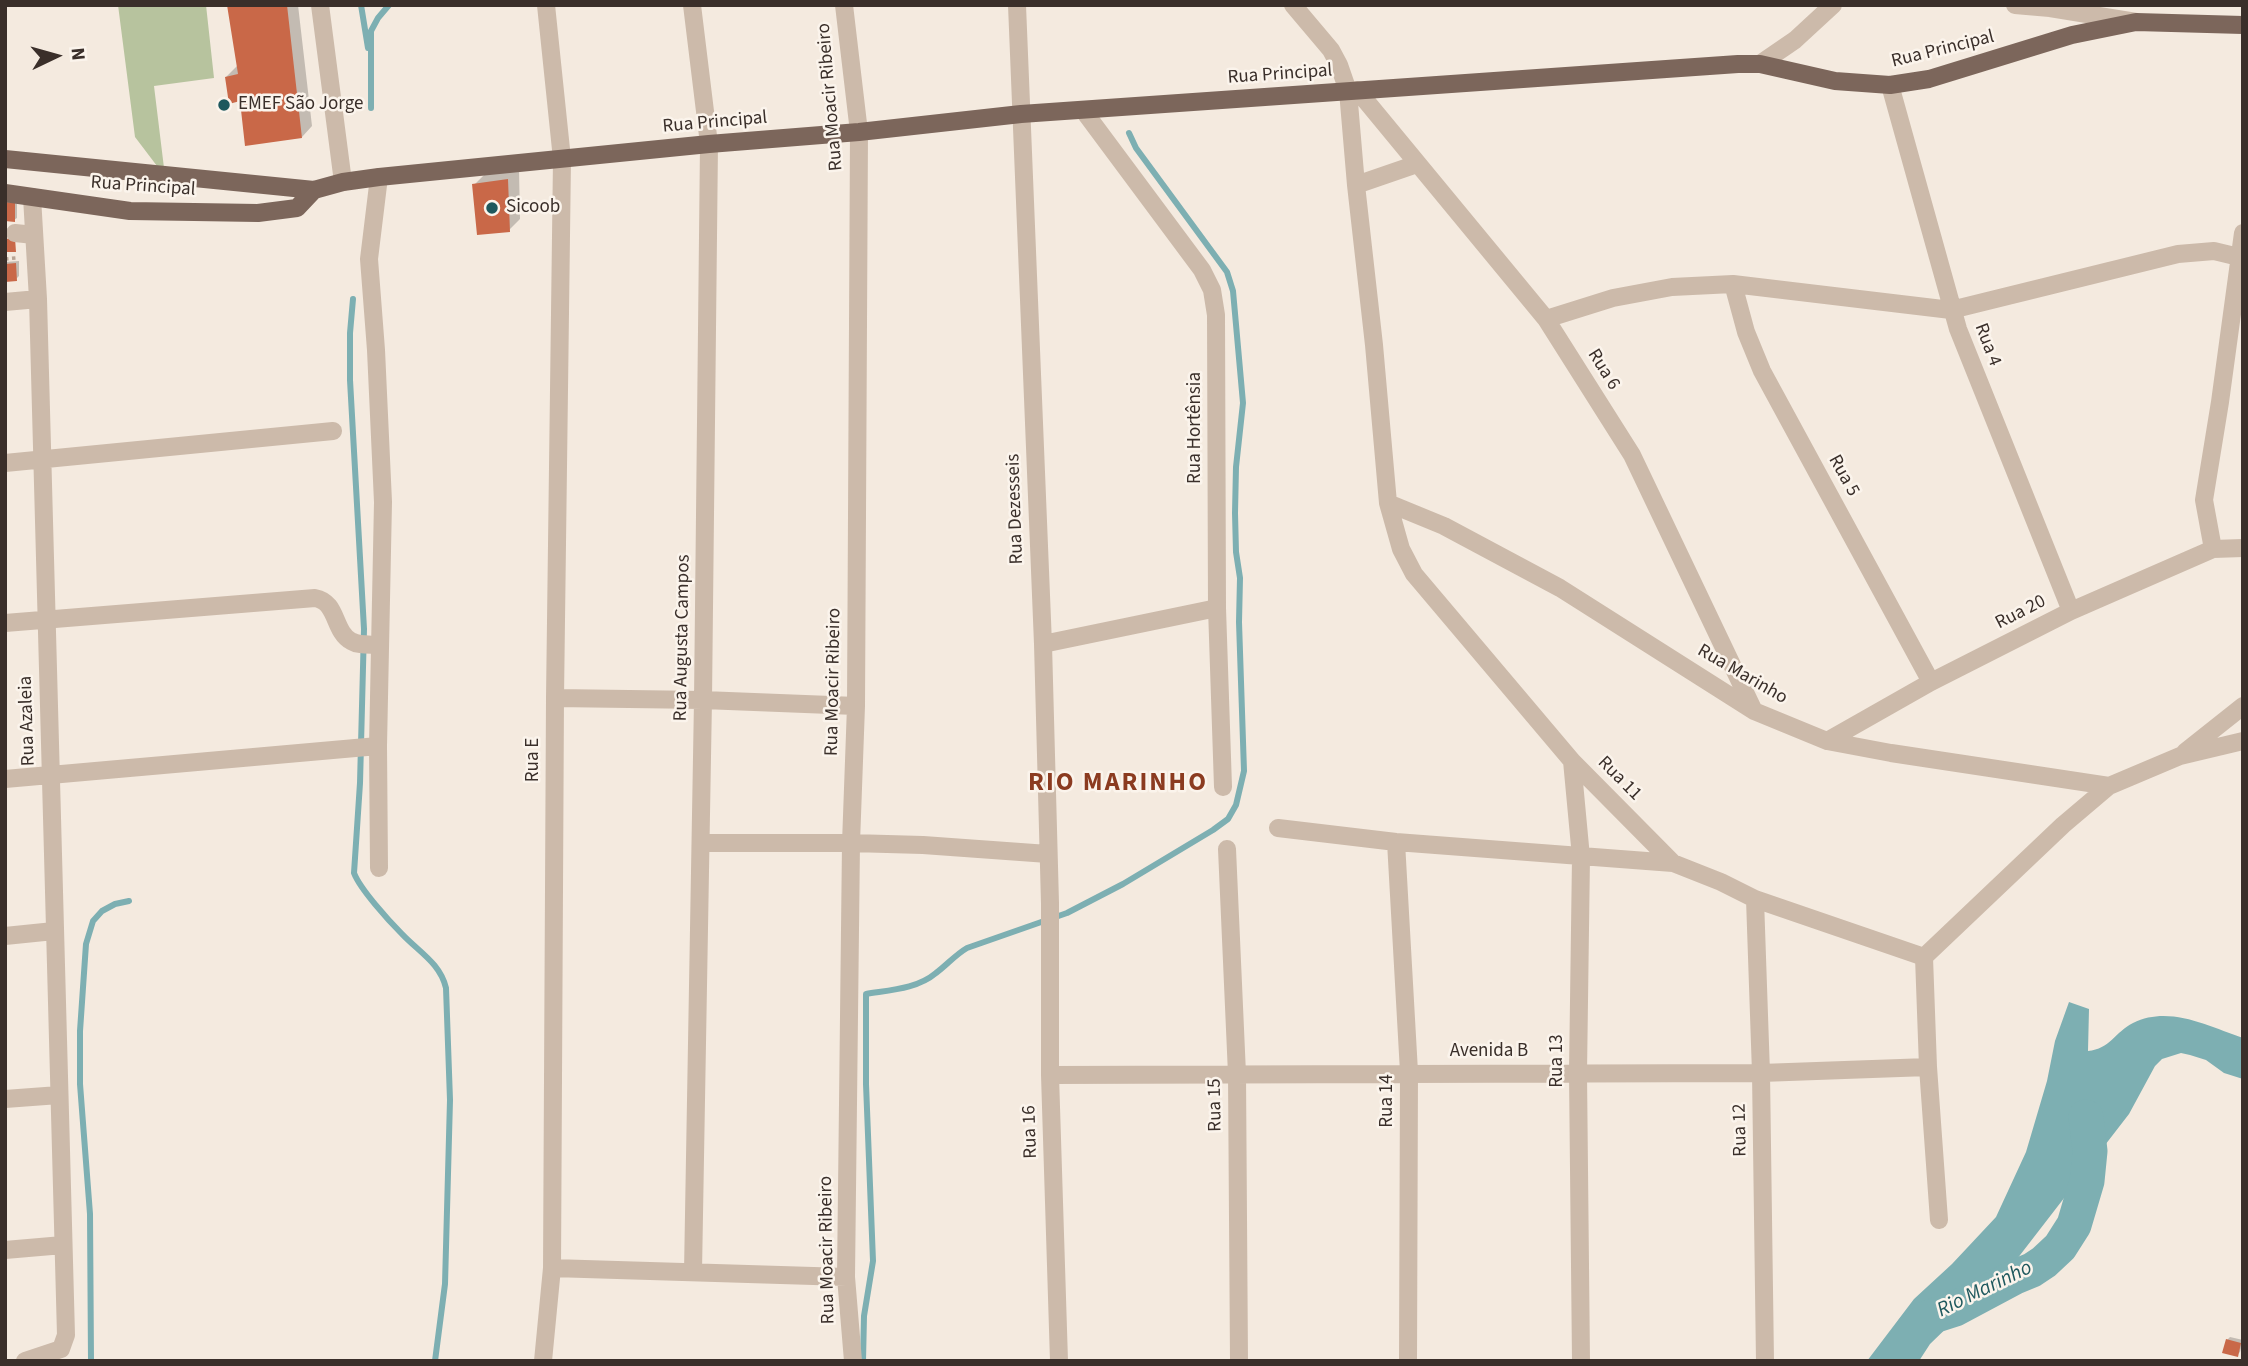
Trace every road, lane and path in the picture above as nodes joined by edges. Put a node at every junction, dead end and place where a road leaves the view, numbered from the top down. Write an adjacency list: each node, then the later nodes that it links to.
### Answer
1 (320, 5): 21 (street)
2 (546, 5): 19 (street, Rua E)
3 (692, 5): 17 (street, Rua Augusta Campos)
4 (844, 5): 16 (street, Rua Moacir Ribeiro)
5 (1017, 5): 15 (street, Rua Dezesseis)
6 (1293, 5): 13 (street)
7 (1833, 5): 11 (street)
8 (2015, 5): 9 (street)
9 (2136, 22): 10 (main road, Rua Principal); 12 (main road, Rua Principal)
10 (2243, 25)
11 (1760, 64): 12 (main road, Rua Principal); 13 (main road, Rua Principal)
12 (1890, 85): 35 (street, Rua 4)
13 (1352, 90): 14 (main road, Rua Principal); 20 (street, Rua 6); 22 (street, Rua 11)
14 (1083, 110): 15 (main road, Rua Principal); 43 (street, Rua Hortênsia)
15 (1021, 114): 16 (main road, Rua Principal); 48 (street, Rua Dezesseis)
16 (859, 132): 17 (main road, Rua Principal); 52 (street, Rua Moacir Ribeiro)
17 (709, 144): 19 (main road, Rua Principal); 51 (street, Rua Augusta Campos)
18 (5, 159): 23 (main road, Rua Principal)
19 (562, 159): 21 (main road, Rua Principal); 50 (street, Rua E)
20 (1417, 164): 22 (street); 36 (street, Rua 6)
21 (360, 180): 23 (main road, Rua Principal); 47 (street)
22 (1356, 185): 40 (street, Rua 11)
23 (314, 190): 25 (main road, Rua Principal)
24 (5, 192): 25 (main road, Rua Principal)
25 (32, 197): 28 (street, Rua Azaleia)
26 (15, 233): 28 (street)
27 (2243, 233): 29 (street)
28 (34, 235): 33 (street, Rua Azaleia)
29 (2241, 257): 35 (street); 42 (street)
30 (16, 258): 31 (path)
31 (5, 259)
32 (1733, 284): 35 (street); 36 (street); 49 (street, Rua 5)
33 (38, 299): 34 (street); 38 (street, Rua Azaleia)
34 (5, 302)
35 (1951, 310): 44 (street, Rua 4)
36 (1546, 318): 54 (street, Rua 6)
37 (333, 431): 38 (street)
38 (42, 460): 39 (street); 45 (street, Rua Azaleia)
39 (5, 463)
40 (1388, 503): 54 (street, Rua Marinho); 59 (street, Rua 11)
41 (2243, 548): 42 (street, Rua 20)
42 (2213, 550): 44 (street, Rua 20)
43 (1217, 608): 48 (street); 63 (street, Rua Hortênsia)
44 (2071, 611): 49 (street, Rua 20)
45 (46, 620): 46 (street); 47 (street); 60 (street, Rua Azaleia)
46 (5, 623)
47 (370, 644): 57 (street)
48 (1043, 644): 69 (street, Rua Dezesseis)
49 (1931, 682): 55 (street, Rua 20)
50 (555, 698): 51 (street); 89 (street, Rua E)
51 (704, 701): 52 (street); 67 (street, Rua Augusta Campos)
52 (856, 706): 66 (street, Rua Moacir Ribeiro)
53 (2243, 706): 58 (street)
54 (1754, 711): 55 (street, Rua Marinho)
55 (1827, 741): 62 (street, Rua Marinho)
56 (2243, 741): 58 (street)
57 (366, 747): 60 (street); 72 (street)
58 (2180, 756): 62 (street)
59 (1572, 761): 70 (street, Rua 13); 71 (street, Rua 11)
60 (50, 775): 61 (street); 75 (street, Rua Azaleia)
61 (5, 779)
62 (2109, 786): 77 (street)
63 (1223, 788)
64 (1278, 828): 65 (street)
65 (1396, 842): 70 (street); 79 (street, Rua 14)
66 (851, 843): 67 (street); 69 (street); 91 (street, Rua Moacir Ribeiro)
67 (701, 844): 90 (street, Rua Augusta Campos)
68 (1227, 849): 83 (street, Rua 15)
69 (1048, 854): 74 (street, Rua Dezesseis)
70 (1581, 857): 71 (street); 80 (street, Rua 13)
71 (1673, 863): 73 (street, Rua 11)
72 (379, 868)
73 (1755, 899): 77 (street, Rua 11); 81 (street, Rua 12)
74 (1050, 903): 82 (street, Rua 16)
75 (54, 931): 76 (street); 84 (street, Rua Azaleia)
76 (5, 936)
77 (1924, 957): 78 (street)
78 (1928, 1067): 81 (street, Avenida B); 86 (street)
79 (1409, 1072): 80 (street, Avenida B); 83 (street, Avenida B); 97 (street, Rua 14)
80 (1578, 1073): 81 (street, Avenida B); 98 (street, Rua 13)
81 (1761, 1073): 99 (street, Rua 12)
82 (1050, 1074): 83 (street, Avenida B); 95 (street, Rua 16)
83 (1237, 1074): 96 (street, Rua 15)
84 (59, 1095): 85 (street); 87 (street, Rua Azaleia)
85 (5, 1099)
86 (1939, 1220)
87 (63, 1245): 88 (street); 92 (street, Rua Azaleia)
88 (5, 1250)
89 (552, 1268): 90 (street); 93 (street, Rua E)
90 (693, 1272): 91 (street)
91 (846, 1277): 94 (street, Rua Moacir Ribeiro)
92 (25, 1361)
93 (543, 1361)
94 (853, 1361)
95 (1059, 1361)
96 (1239, 1361)
97 (1408, 1361)
98 (1581, 1361)
99 (1765, 1361)

